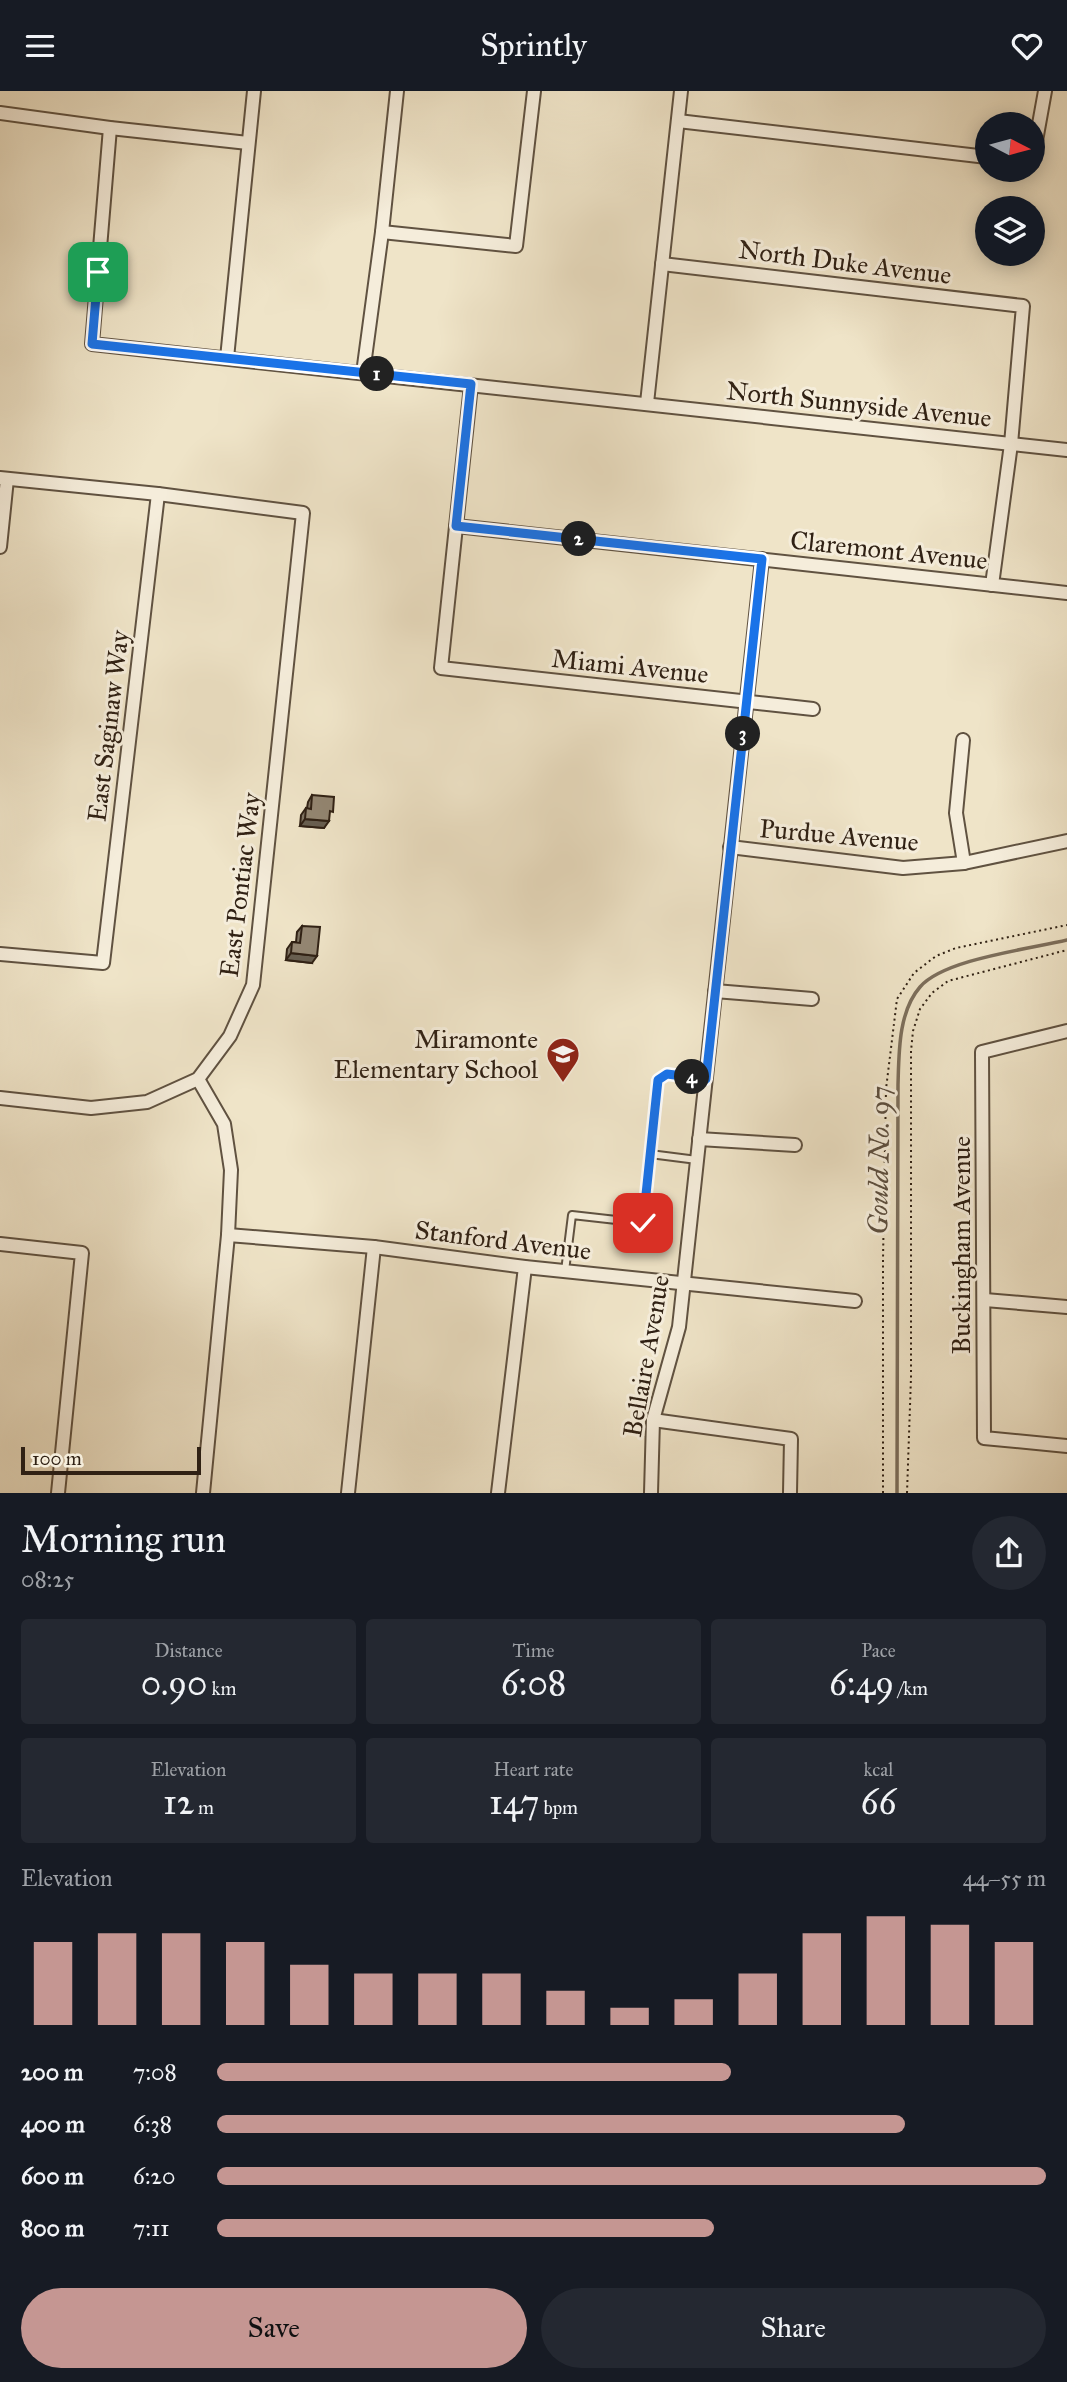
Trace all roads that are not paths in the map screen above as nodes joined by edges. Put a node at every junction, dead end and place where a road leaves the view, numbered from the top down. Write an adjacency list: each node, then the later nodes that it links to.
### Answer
1 (254, 91): 10 (street)
2 (397, 91): 12 (street)
3 (534, 91): 12 (street)
4 (681, 91): 8 (street)
5 (1045, 91): 6 (street)
6 (1042, 112)
7 (0, 113): 9 (street)
8 (678, 121): 11 (street); 13 (street)
9 (110, 128): 10 (street); 14 (street, North Sunnyside Avenue)
10 (248, 142): 14 (street)
11 (975, 156)
12 (382, 232): 15 (street)
13 (662, 264): 17 (street); 18 (street, North Duke Avenue)
14 (227, 358): 15 (street, North Sunnyside Avenue)
15 (363, 373): 16 (street, North Sunnyside Avenue)
16 (471, 384): 17 (street, North Sunnyside Avenue); 22 (street)
17 (647, 403): 18 (street, North Sunnyside Avenue)
18 (1010, 444): 19 (street, North Sunnyside Avenue); 25 (street)
19 (1067, 450)
20 (4, 479): 21 (street); 23 (street)
21 (158, 494): 33 (street, East Saginaw Way); 37 (street, East Pontiac Way)
22 (456, 526): 24 (street, Claremont Avenue); 27 (street, Miami Avenue)
23 (0, 547)
24 (762, 559): 25 (street, Claremont Avenue); 27 (street, Bellaire Avenue)
25 (992, 585): 26 (street, Claremont Avenue)
26 (1067, 593)
27 (746, 701): 28 (street, Miami Avenue); 31 (street, Bellaire Avenue)
28 (813, 709)
29 (963, 740): 32 (street)
30 (1067, 841): 32 (street, Purdue Avenue)
31 (730, 847): 32 (street, Purdue Avenue); 34 (street, Bellaire Avenue)
32 (964, 863)
33 (0, 954)
34 (715, 991): 35 (street); 38 (street, Bellaire Avenue)
35 (812, 999)
36 (1067, 1031): 50 (street, Buckingham Avenue)
37 (198, 1079): 39 (street); 44 (street)
38 (706, 1079): 40 (street, Bellaire Avenue); 42 (lane)
39 (0, 1098)
40 (699, 1139): 41 (street); 43 (street, Bellaire Avenue)
41 (795, 1145)
42 (650, 1154): 43 (lane); 48 (lane)
43 (697, 1160): 49 (street, Bellaire Avenue)
44 (229, 1235): 46 (street, Stanford Avenue); 56 (street)
45 (0, 1244): 55 (street)
46 (374, 1247): 47 (street, Stanford Avenue); 57 (street)
47 (525, 1267): 48 (street, Stanford Avenue); 58 (street)
48 (565, 1271): 49 (street, Stanford Avenue)
49 (683, 1283): 51 (street, Stanford Avenue); 53 (street, Bellaire Avenue)
50 (985, 1300): 52 (street); 54 (street, Buckingham Avenue)
51 (855, 1301)
52 (1067, 1307)
53 (653, 1420): 59 (street, Bellaire Avenue); 60 (street)
54 (1067, 1446)
55 (58, 1493)
56 (203, 1493)
57 (348, 1493)
58 (498, 1493)
59 (651, 1493)
60 (790, 1493)

